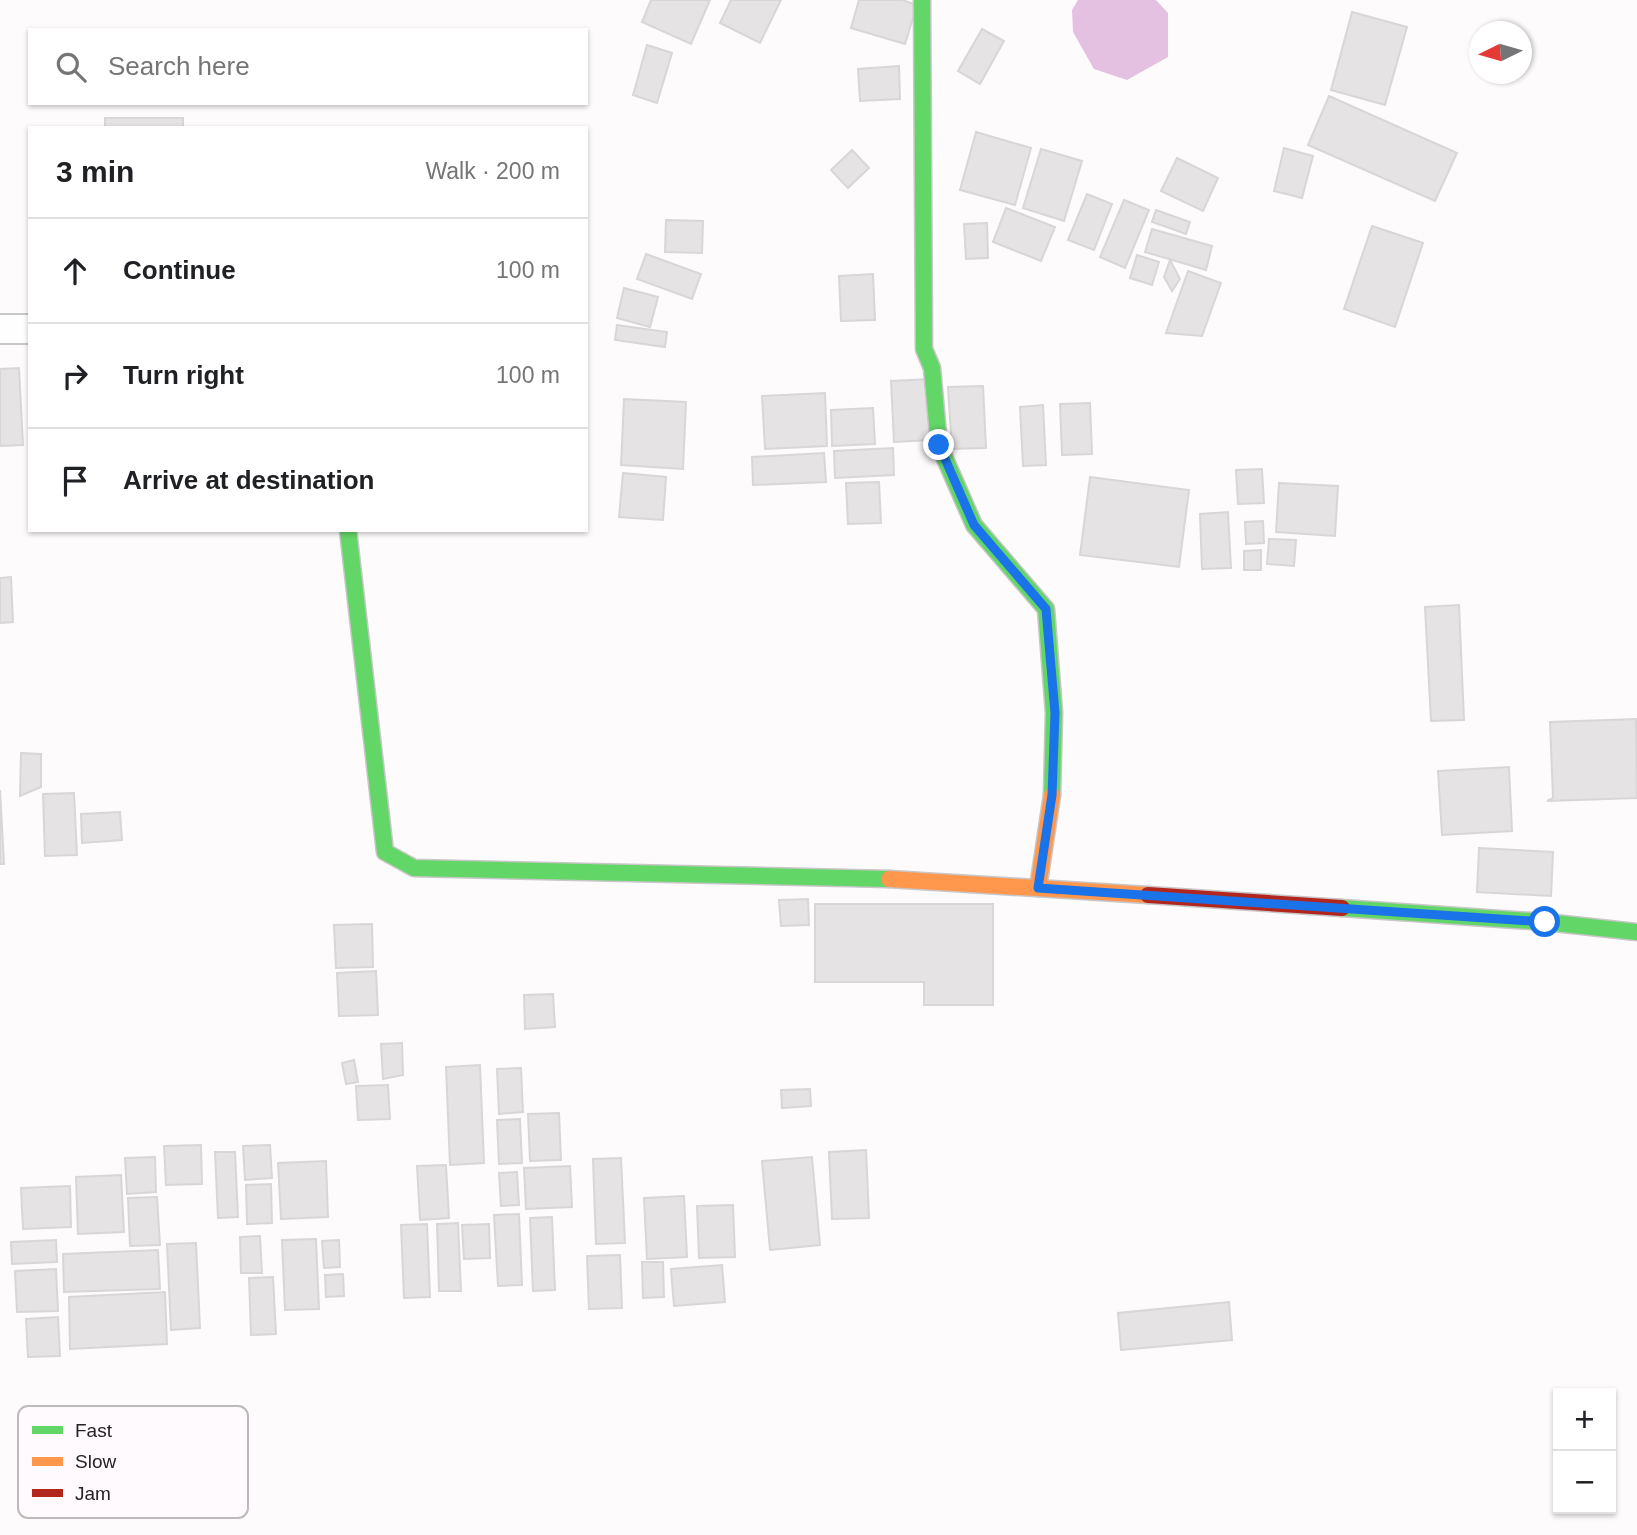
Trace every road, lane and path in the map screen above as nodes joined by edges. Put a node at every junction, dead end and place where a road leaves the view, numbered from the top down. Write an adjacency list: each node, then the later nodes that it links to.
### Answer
1 (922, 0): 5 (street)
2 (0, 329): 3 (street)
3 (28, 329)
4 (348, 532): 5 (street)
5 (1038, 888): 6 (street)
6 (1637, 932)

